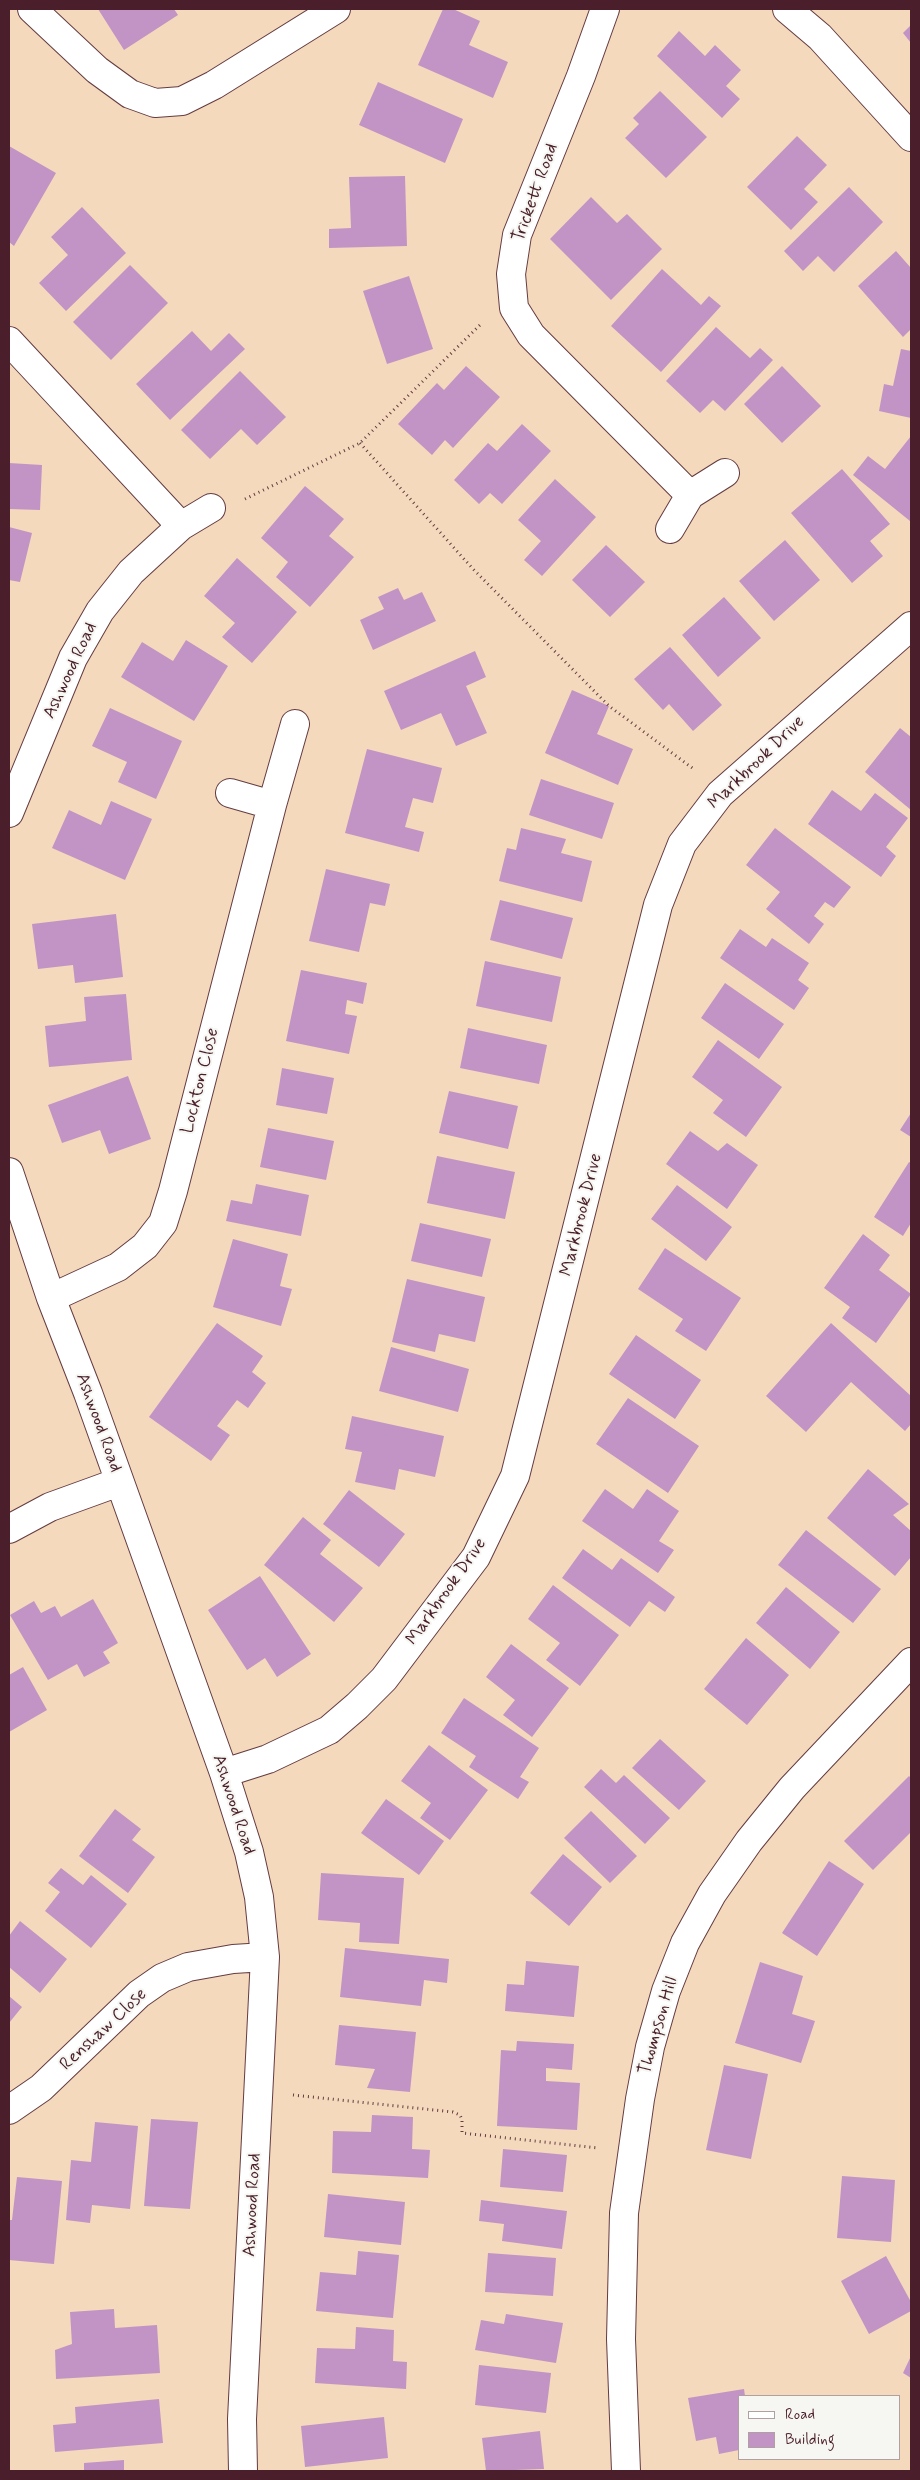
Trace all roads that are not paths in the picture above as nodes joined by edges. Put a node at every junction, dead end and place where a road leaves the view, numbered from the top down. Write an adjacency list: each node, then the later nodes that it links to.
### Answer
1 (32, 9): 2 (street)
2 (336, 9)
3 (605, 9): 8 (street, Trickett Road)
4 (787, 9): 5 (street)
5 (911, 137)
6 (9, 340): 10 (street)
7 (725, 472): 8 (street)
8 (690, 495): 11 (street)
9 (211, 508): 10 (street, Ashwood Road)
10 (181, 526): 17 (street, Ashwood Road)
11 (670, 529)
12 (911, 626): 13 (street, Markbrook Drive)
13 (900, 651): 23 (street, Markbrook Drive)
14 (295, 724): 16 (street, Lockton Close)
15 (230, 793): 16 (street)
16 (272, 805): 19 (street, Lockton Close)
17 (9, 813)
18 (9, 1172): 19 (street, Ashwood Road)
19 (51, 1298): 20 (street, Ashwood Road)
20 (119, 1482): 21 (street); 23 (street, Ashwood Road)
21 (9, 1529)
22 (911, 1662): 27 (street, Thompson Hill)
23 (224, 1773): 24 (street, Ashwood Road)
24 (265, 1956): 25 (street, Renshaw Close); 26 (street, Ashwood Road)
25 (9, 2110)
26 (243, 2471)
27 (626, 2471)

